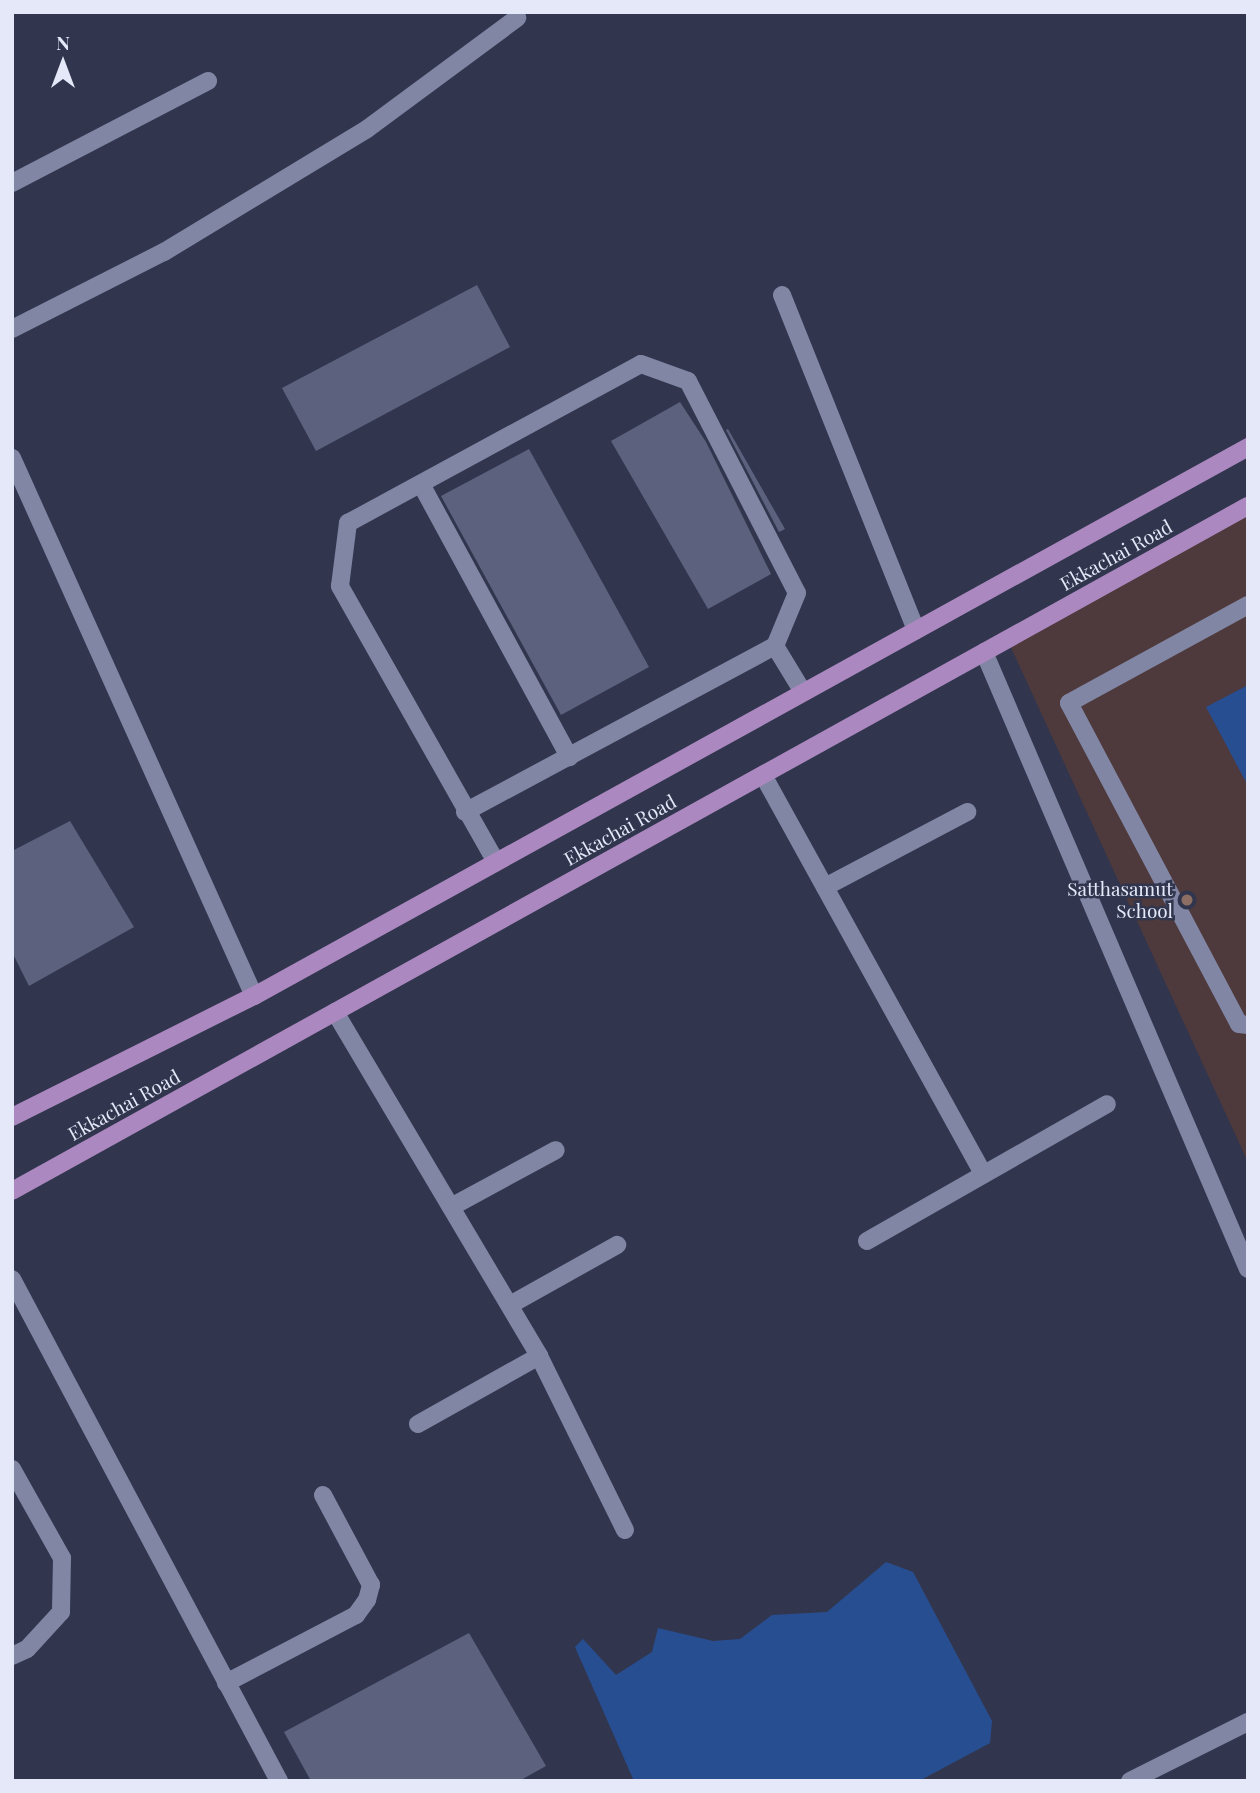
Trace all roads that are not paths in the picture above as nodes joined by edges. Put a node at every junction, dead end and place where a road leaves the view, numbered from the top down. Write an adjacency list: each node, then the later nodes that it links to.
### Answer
1 (517, 18): 5 (street)
2 (208, 81): 3 (street)
3 (12, 183)
4 (782, 295): 11 (street)
5 (12, 329)
6 (1248, 447): 11 (main road, Ekkachai Road)
7 (13, 464): 21 (street)
8 (421, 484): 12 (street); 15 (street); 17 (street)
9 (1248, 506): 13 (main road, Ekkachai Road)
10 (1248, 605): 23 (street)
11 (915, 630): 14 (main road, Ekkachai Road)
12 (775, 646): 14 (street); 15 (street)
13 (984, 652): 16 (main road, Ekkachai Road); 32 (street)
14 (803, 691): 19 (main road, Ekkachai Road)
15 (569, 757): 17 (street)
16 (763, 775): 20 (street); 22 (main road, Ekkachai Road)
17 (465, 812): 19 (street)
18 (967, 812): 20 (street)
19 (496, 862): 21 (main road, Ekkachai Road)
20 (825, 887): 27 (street)
21 (254, 996): 25 (main road, Ekkachai Road)
22 (335, 1012): 28 (main road, Ekkachai Road); 29 (street)
23 (1248, 1025)
24 (1107, 1104): 27 (street)
25 (12, 1118)
26 (556, 1150): 29 (street)
27 (982, 1174): 30 (street)
28 (12, 1191)
29 (451, 1207): 34 (street)
30 (867, 1241)
31 (617, 1245): 34 (street)
32 (1248, 1269)
33 (12, 1279): 41 (street)
34 (510, 1305): 35 (street)
35 (539, 1356): 36 (street); 39 (street)
36 (418, 1424)
37 (12, 1469): 40 (street)
38 (323, 1495): 41 (street)
39 (625, 1531)
40 (12, 1656)
41 (226, 1683): 43 (street)
42 (1248, 1722): 44 (street)
43 (279, 1781)
44 (1130, 1781)

